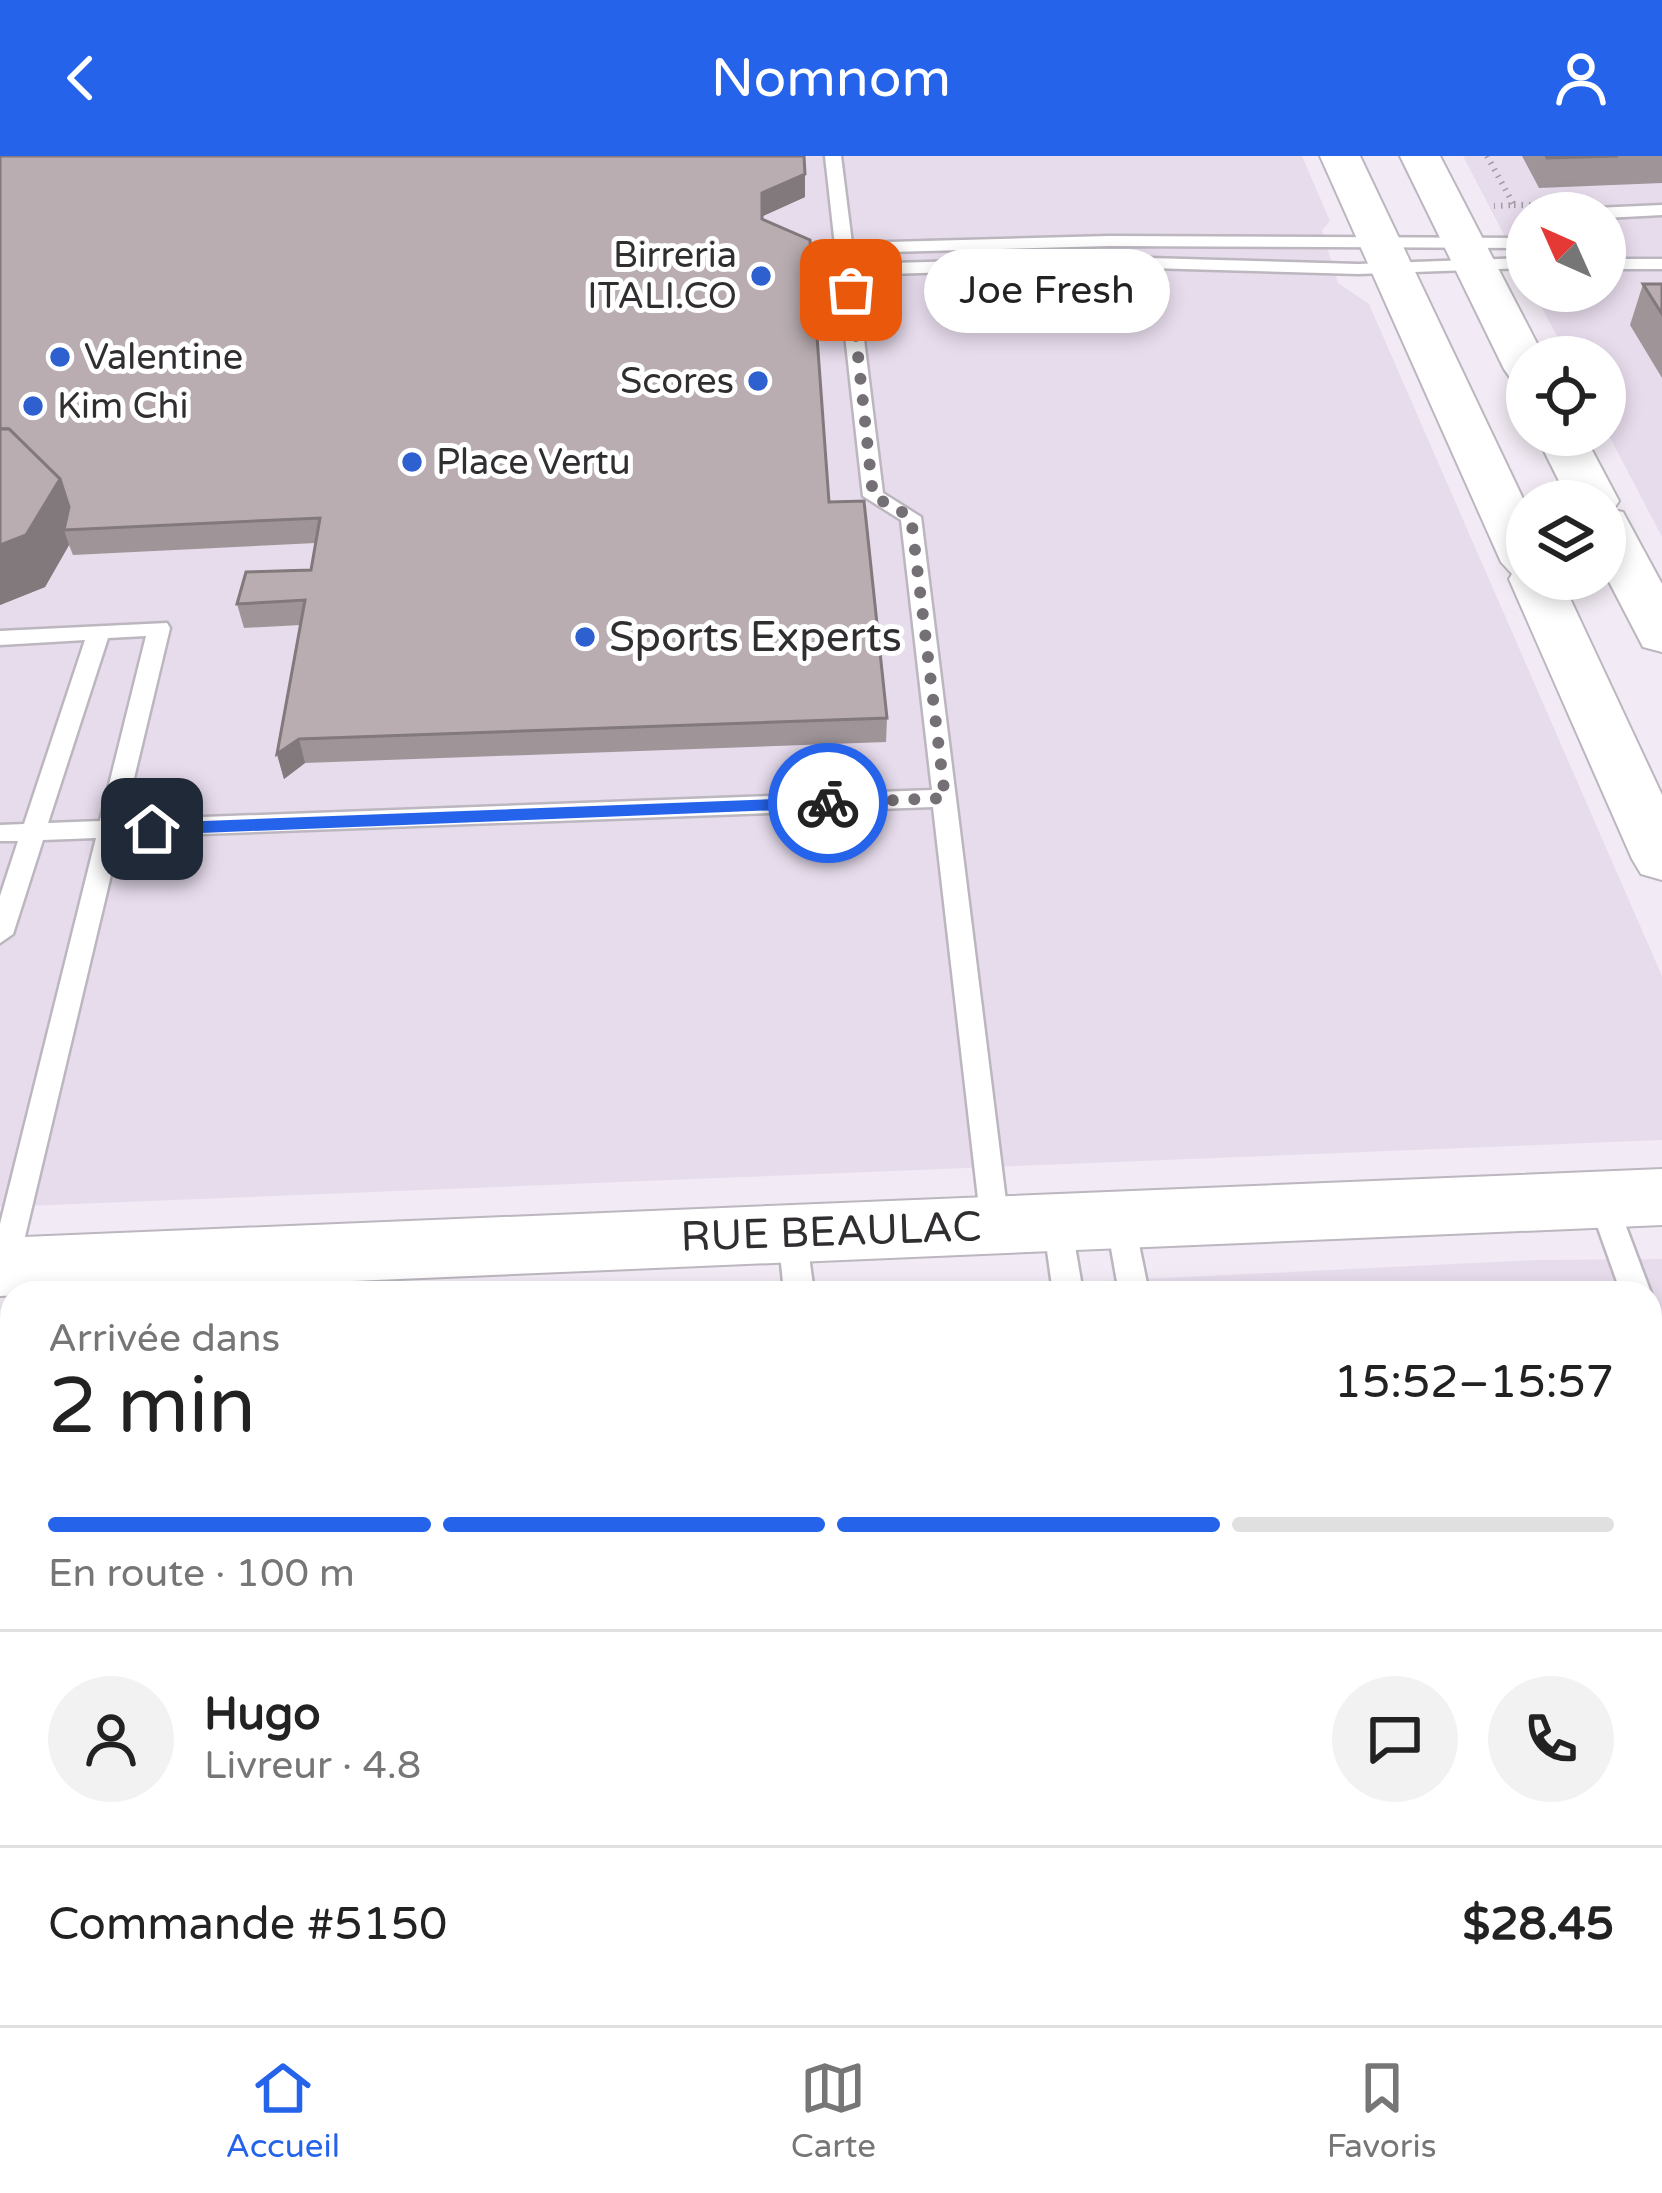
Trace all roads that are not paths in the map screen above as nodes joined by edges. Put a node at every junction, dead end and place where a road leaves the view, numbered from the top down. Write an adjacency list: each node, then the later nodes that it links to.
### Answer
1 (833, 156): 10 (lane)
2 (1340, 156): 9 (main road)
3 (1420, 156): 6 (main road)
4 (1662, 211): 5 (lane)
5 (1626, 212)
6 (1471, 237): 7 (lane); 8 (lane); 9 (lane); 9 (lane); 13 (main road)
7 (1506, 241)
8 (1506, 253)
9 (1386, 254): 10 (lane); 10 (lane); 14 (main road)
10 (848, 259): 20 (lane)
11 (1626, 264): 12 (lane)
12 (1662, 264)
13 (1513, 336)
14 (1506, 516)
15 (1626, 564): 18 (main road)
16 (1545, 600): 24 (main road)
17 (99, 632): 19 (lane); 21 (lane); 22 (lane)
18 (1662, 635)
19 (0, 638)
20 (945, 798): 21 (lane); 27 (lane)
21 (111, 830): 22 (lane); 29 (lane)
22 (34, 832): 23 (lane); 25 (lane)
23 (0, 833)
24 (1662, 859)
25 (0, 934)
26 (1632, 1199): 27 (main road, RUE BEAULAC); 32 (lane)
27 (1057, 1222): 28 (main road, RUE BEAULAC); 30 (lane); 31 (lane)
28 (796, 1263): 29 (main road, RUE BEAULAC)
29 (2, 1266)
30 (1066, 1281)
31 (1121, 1281)
32 (1635, 1281)

